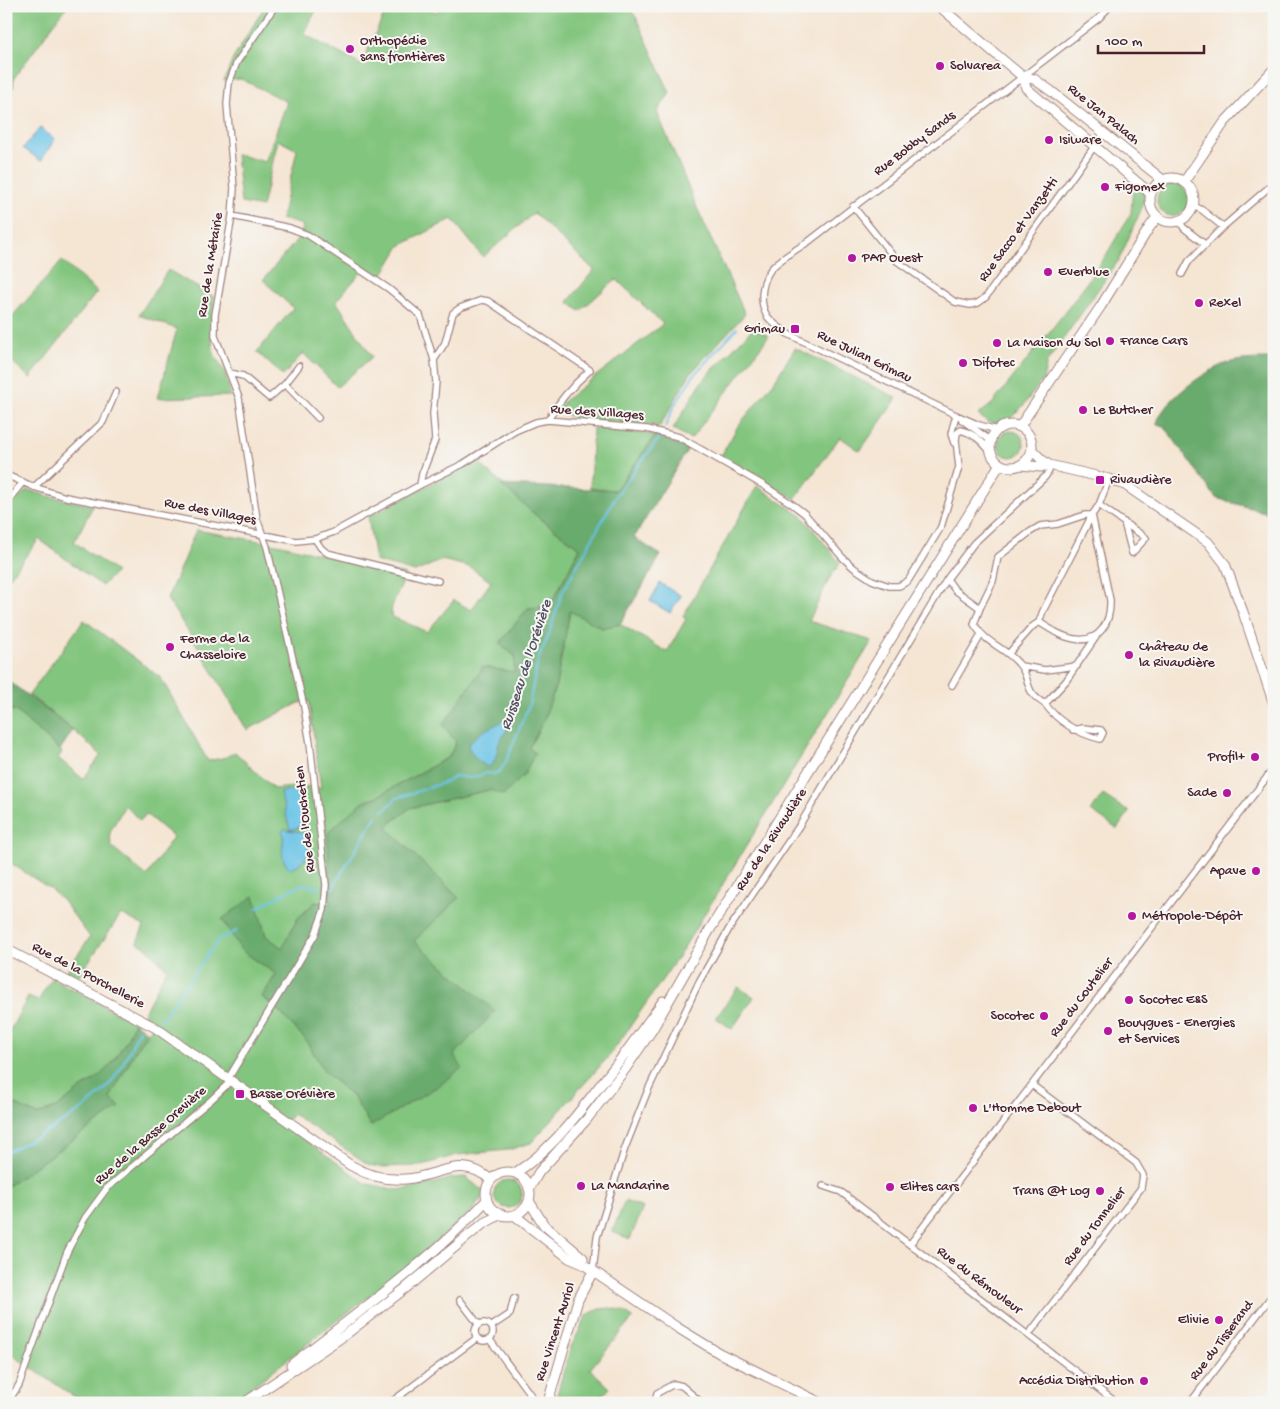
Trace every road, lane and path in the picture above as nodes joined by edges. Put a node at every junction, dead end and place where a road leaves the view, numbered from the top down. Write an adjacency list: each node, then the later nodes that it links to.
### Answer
1 (275, 6): 14 (street, Rue de la Métairie)
2 (939, 6): 5 (main road, Rue Jan Palach)
3 (1110, 6): 5 (street, Rue Bobby Sands)
4 (1274, 69): 9 (main road)
5 (1023, 76): 6 (main road, Rue Jan Palach); 7 (main road, Rue Jan Palach); 12 (street, Rue Bobby Sands)
6 (1104, 134): 7 (street, Rue Sacco et Vanzetti); 8 (main road, Rue Jan Palach)
7 (1094, 146): 11 (main road, Rue Jan Palach); 12 (street, Rue Sacco et Vanzetti)
8 (1163, 180): 9 (main road); 11 (main road)
9 (1184, 182): 13 (main road)
10 (1274, 183): 17 (street)
11 (1151, 194): 15 (main road)
12 (853, 206): 20 (street, Rue Bobby Sands)
13 (1194, 206): 16 (main road); 17 (street)
14 (232, 216): 21 (street); 23 (street, Rue de la Métairie)
15 (1157, 217): 16 (main road); 29 (main road)
16 (1179, 222): 18 (street)
17 (1223, 227): 18 (street)
18 (1206, 245): 19 (street)
19 (1182, 274)
20 (766, 314): 26 (street, Rue Julian Grimau)
21 (434, 360): 28 (street); 41 (street)
22 (300, 366): 24 (street)
23 (230, 373): 24 (street); 47 (street, Rue de la Métairie)
24 (285, 384): 27 (street)
25 (116, 392): 42 (street)
26 (956, 415): 30 (street, Rue Julian Grimau); 31 (street, Rue Julian Grimau); 32 (street)
27 (318, 418)
28 (548, 420): 32 (street, Rue des Villages); 41 (street, Rue des Villages)
29 (1020, 426): 30 (main road); 33 (main road)
30 (997, 430): 31 (main road)
31 (990, 440): 34 (main road)
32 (957, 449): 34 (street)
33 (1032, 450): 36 (main road); 37 (main road)
34 (990, 451): 35 (main road)
35 (1000, 464): 36 (main road); 64 (main road)
36 (1021, 465): 37 (main road)
37 (1049, 466): 39 (main road); 49 (street, Rue de la Rivaudière)
38 (6, 475): 40 (street, Rue des Villages)
39 (1109, 479): 44 (street); 60 (main road)
40 (23, 482): 42 (street, Rue des Villages); 43 (street)
41 (420, 485): 48 (street, Rue des Villages)
42 (34, 487): 47 (street, Rue des Villages)
43 (6, 503)
44 (1099, 505): 45 (street); 46 (street)
45 (1092, 515): 51 (street); 52 (street); 54 (street)
46 (1124, 522): 46 (street)
47 (263, 535): 48 (street, Rue des Villages); 65 (street, Rue de l'Ouchetien)
48 (314, 539): 50 (street)
49 (947, 579): 51 (street); 77 (street, Rue de la Rivaudière)
50 (438, 581)
51 (980, 608): 53 (street)
52 (1039, 622): 54 (street); 55 (street)
53 (981, 635): 55 (street); 58 (street)
54 (1096, 637): 57 (street)
55 (1009, 653): 56 (street)
56 (1021, 666): 57 (street); 59 (street)
57 (1077, 666): 59 (street)
58 (952, 685)
59 (1045, 704): 61 (street)
60 (1274, 704)
61 (1073, 730)
62 (1274, 768): 66 (street, Rue du Coutelier)
63 (6, 949): 65 (main road, Rue de la Porchellerie)
64 (692, 960): 67 (main road); 70 (main road)
65 (230, 1080): 68 (main road, Rue de la Porchellerie); 88 (street, Rue de la Basse Orevière)
66 (1032, 1085): 75 (street, Rue du Coutelier); 83 (street, Rue du Tonnelier)
67 (515, 1173): 68 (main road); 70 (main road)
68 (491, 1180): 71 (main road)
69 (823, 1186): 75 (street, Rue du Rémouleur)
70 (529, 1189): 72 (main road)
71 (487, 1200): 73 (main road); 86 (main road)
72 (529, 1201): 74 (main road); 76 (main road)
73 (501, 1214): 74 (main road); 86 (main road)
74 (514, 1215): 76 (main road)
75 (910, 1244): 83 (street, Rue du Rémouleur)
76 (583, 1264): 77 (main road)
77 (593, 1271): 87 (main road, Rue Vincent Auriol); 93 (main road)
78 (1274, 1294): 95 (street, Rue du Tisserand)
79 (514, 1298): 82 (street)
80 (460, 1300): 81 (street)
81 (479, 1325): 82 (street); 84 (street)
82 (492, 1326): 85 (street)
83 (1029, 1334): 94 (street, Rue du Rémouleur)
84 (477, 1338): 85 (street); 90 (street)
85 (490, 1340): 87 (street)
86 (264, 1388): 89 (main road)
87 (545, 1402)
88 (7, 1403)
89 (244, 1403)
90 (390, 1403)
91 (655, 1403): 92 (street)
92 (702, 1403)
93 (821, 1403)
94 (1117, 1403)
95 (1190, 1403)

